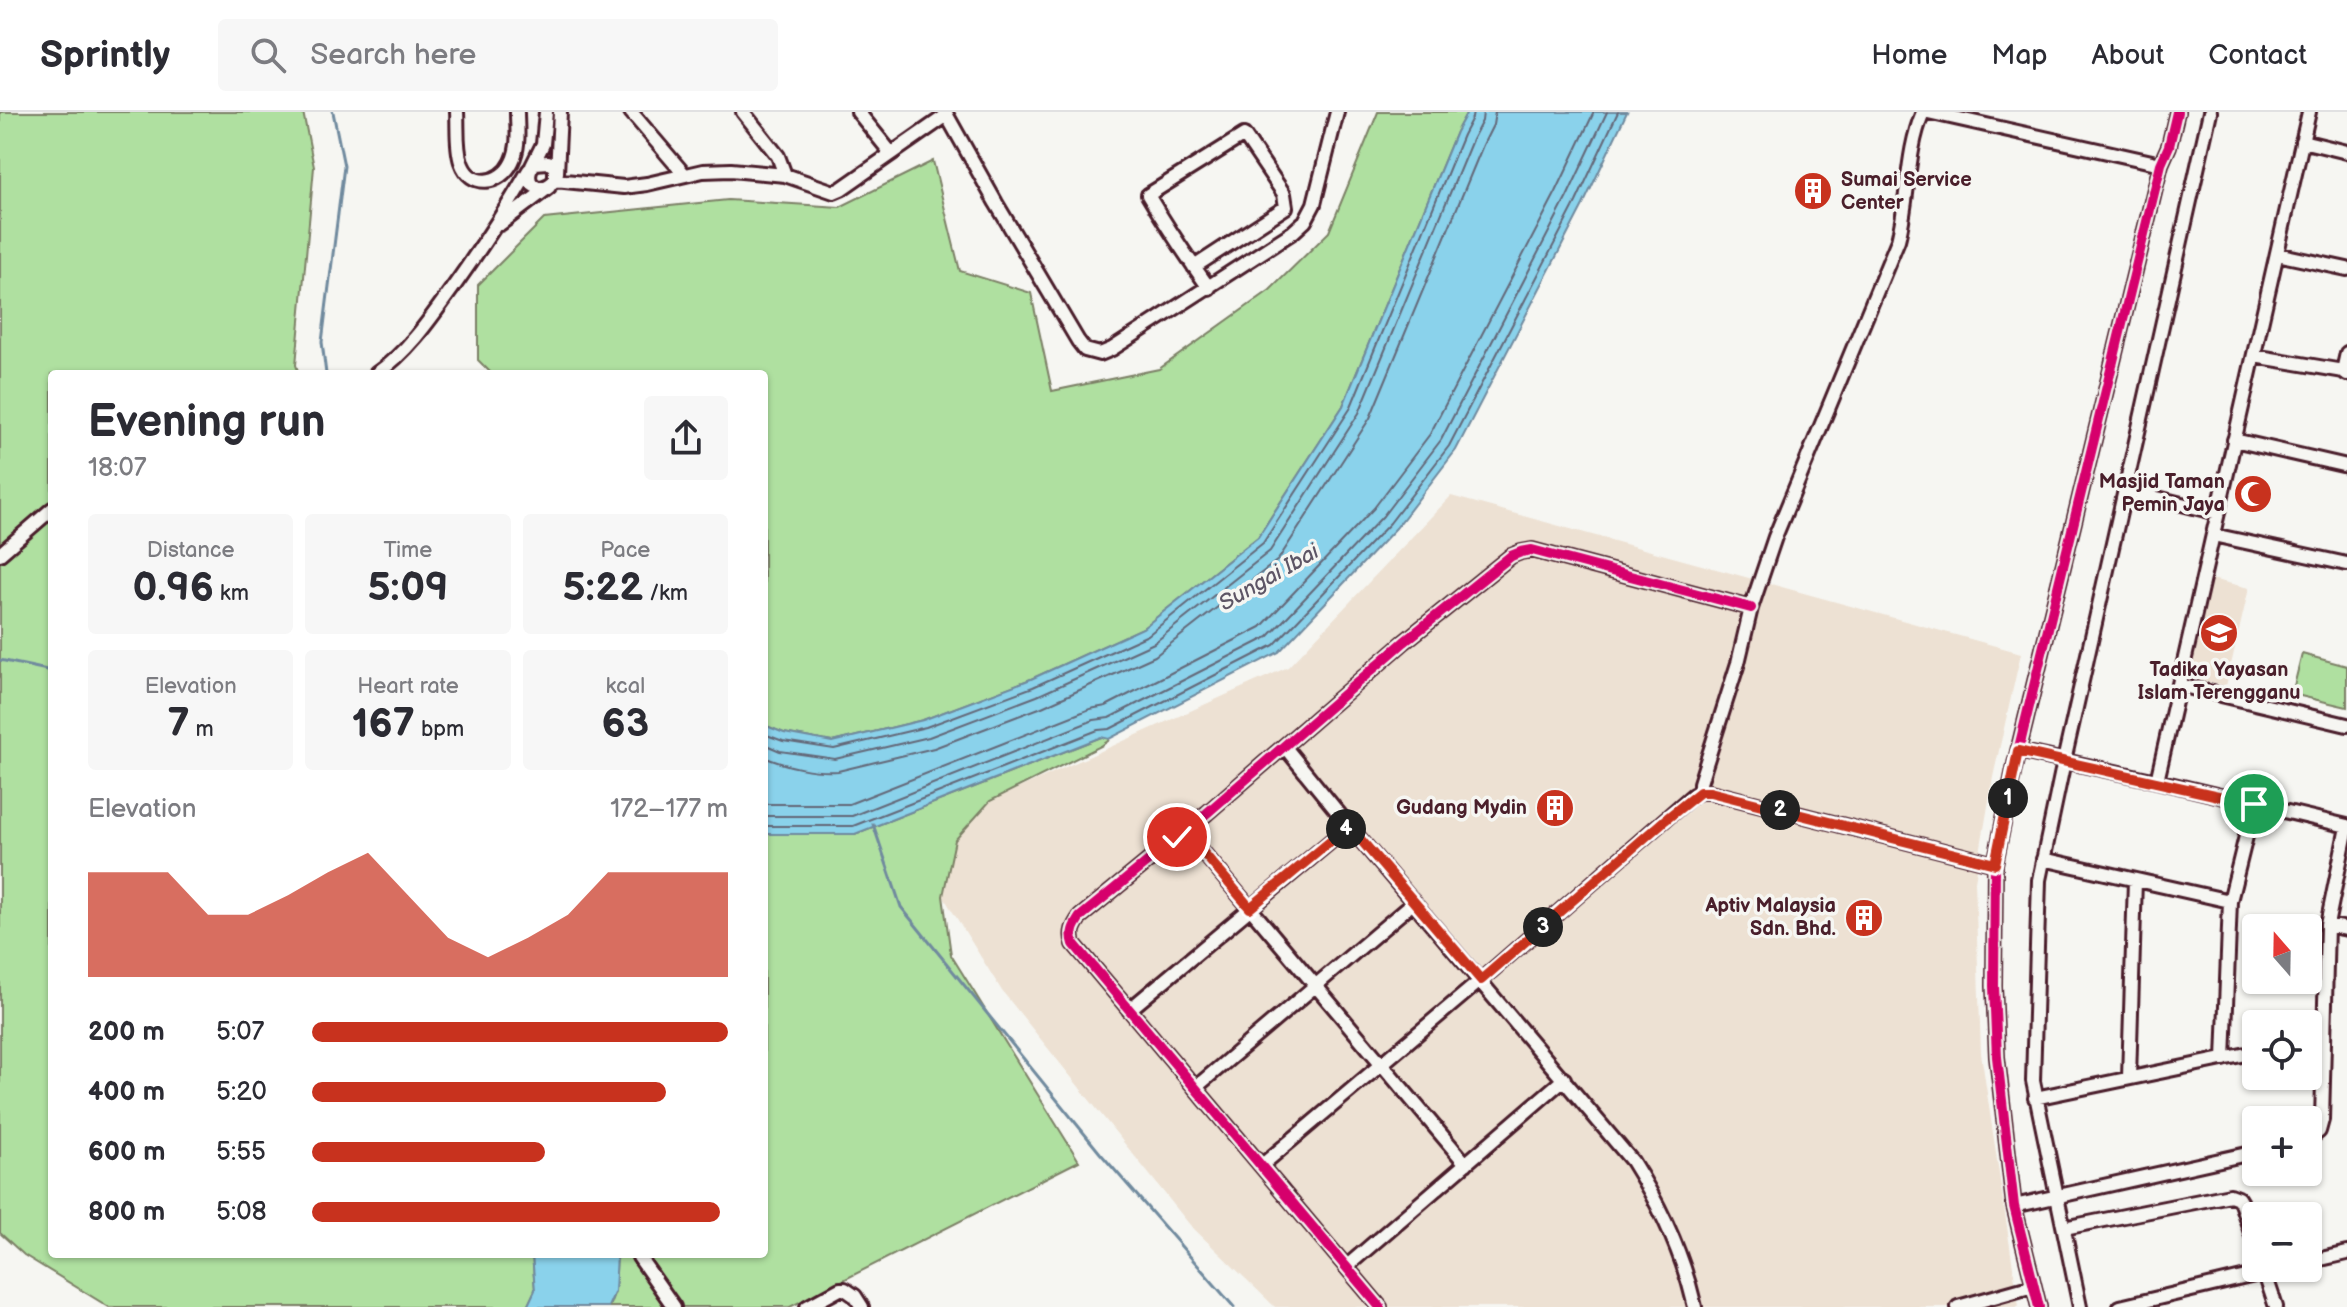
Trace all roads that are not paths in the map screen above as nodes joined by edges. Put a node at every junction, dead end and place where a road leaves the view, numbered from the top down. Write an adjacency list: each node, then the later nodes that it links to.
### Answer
1 (457, 112): 2 (street)
2 (517, 112)
3 (546, 112): 19 (street)
4 (560, 112): 22 (street)
5 (631, 112): 20 (street)
6 (743, 112): 21 (street)
7 (858, 112): 17 (street)
8 (1337, 112): 27 (street)
9 (1926, 112): 18 (street); 40 (street)
10 (2169, 112): 18 (street)
11 (2177, 112): 18 (street)
12 (2210, 112): 34 (street)
13 (2309, 112): 15 (street)
14 (946, 114): 17 (street); 27 (street)
15 (2302, 141): 16 (street); 24 (street)
16 (2347, 152)
17 (891, 153): 21 (street)
18 (2161, 164): 44 (street)
19 (530, 168): 22 (street); 22 (street); 23 (street)
20 (684, 174): 21 (street); 22 (street)
21 (785, 175)
22 (554, 181): 23 (street)
23 (494, 229): 30 (street)
24 (2277, 254): 26 (street); 29 (street)
25 (1194, 267): 25 (street); 27 (street)
26 (2347, 269)
27 (1209, 288)
28 (2347, 353): 31 (street)
29 (2254, 356): 31 (street); 32 (street)
30 (382, 370)
31 (2345, 373)
32 (2234, 440): 33 (street); 36 (street)
33 (2347, 466)
34 (2125, 490): 36 (street); 45 (street)
35 (48, 512): 38 (street)
36 (2218, 513): 37 (street)
37 (2213, 535): 39 (street); 41 (street)
38 (0, 554)
39 (2347, 564)
40 (1751, 608): 43 (street); 47 (street)
41 (2179, 685): 42 (street); 46 (street)
42 (2347, 725)
43 (1284, 746): 49 (street); 51 (street)
44 (2018, 751): 45 (street); 53 (street)
45 (2064, 761): 46 (street); 52 (street)
46 (2157, 781): 48 (street)
47 (1700, 792): 53 (street); 60 (street)
48 (2254, 804): 50 (street); 55 (street)
49 (1349, 826): 56 (street); 57 (street)
50 (2347, 826): 58 (street)
51 (1185, 831): 57 (street); 62 (street)
52 (2043, 859): 54 (street); 70 (street)
53 (1995, 864): 76 (street)
54 (2135, 880): 55 (street); 67 (street)
55 (2230, 901): 65 (street)
56 (1414, 902): 60 (street); 61 (street)
57 (1250, 908): 61 (street); 62 (street)
58 (2327, 925): 59 (street); 63 (street)
59 (2347, 929)
60 (1481, 980): 66 (street); 68 (street)
61 (1316, 986): 66 (street); 69 (street)
62 (1129, 1010): 69 (street)
63 (2323, 1039): 71 (street)
64 (2242, 1055): 65 (street)
65 (2224, 1059): 67 (street)
66 (1382, 1064): 73 (street); 74 (street)
67 (2129, 1078): 70 (street)
68 (1564, 1079): 73 (street); 90 (street)
69 (1195, 1088): 74 (street)
70 (2035, 1098): 75 (street)
71 (2322, 1120)
72 (2242, 1156): 75 (street)
73 (1466, 1164): 82 (street)
74 (1261, 1166): 82 (street)
75 (2059, 1205): 76 (street); 78 (street)
76 (2014, 1206): 85 (street)
77 (2242, 1206): 78 (street)
78 (2064, 1228): 93 (street)
79 (2347, 1253): 81 (street)
80 (640, 1258): 86 (street)
81 (2322, 1259)
82 (1346, 1267): 89 (street)
83 (2242, 1276): 94 (street)
84 (2268, 1282): 95 (street)
85 (2033, 1286): 91 (street); 92 (street)
86 (674, 1307)
87 (807, 1307): 88 (street)
88 (862, 1307)
89 (1380, 1307)
90 (1695, 1307)
91 (1958, 1307)
92 (2039, 1307)
93 (2080, 1307)
94 (2120, 1307)
95 (2276, 1307)

